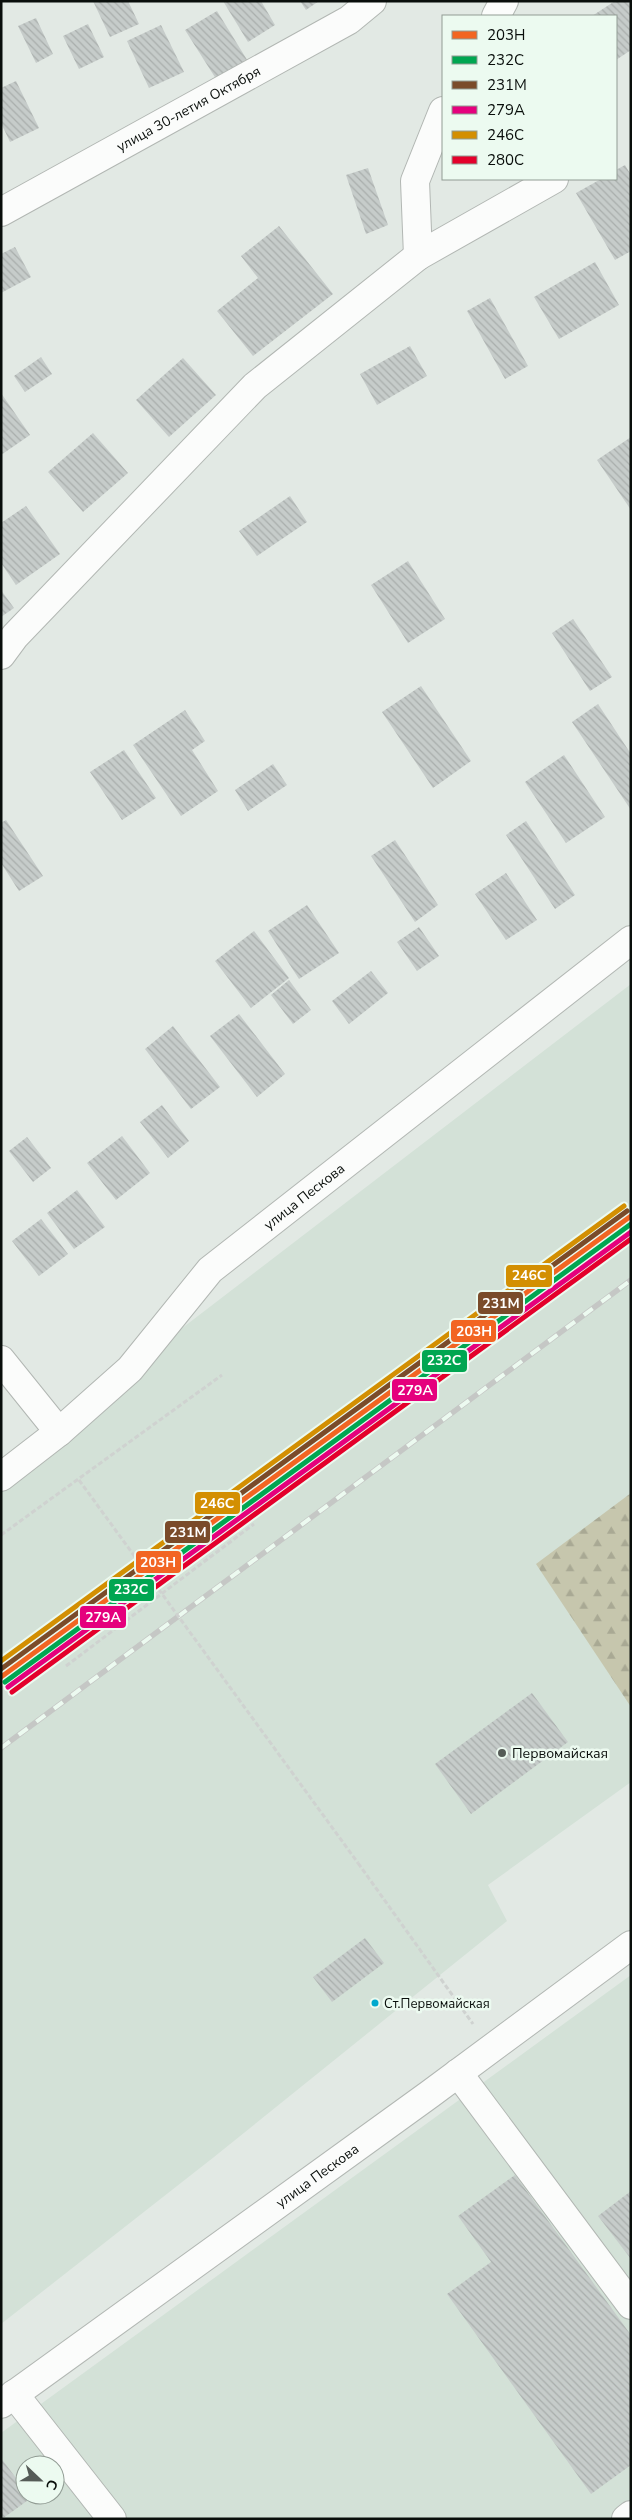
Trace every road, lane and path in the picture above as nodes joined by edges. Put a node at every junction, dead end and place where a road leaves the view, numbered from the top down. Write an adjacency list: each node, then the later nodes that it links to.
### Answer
1 (372, 1): 6 (street, улица 30-летия Октября)
2 (504, 1): 3 (street)
3 (497, 15)
4 (442, 114): 7 (street)
5 (552, 180): 7 (street)
6 (1, 212)
7 (418, 256): 8 (street)
8 (1, 655)
9 (631, 940): 12 (street, улица Пескова)
10 (1, 1360): 12 (street)
11 (222, 1374): 14 (path)
12 (59, 1432): 13 (street, улица Пескова)
13 (1, 1477)
14 (79, 1480): 16 (path); 17 (path, bridge)
15 (254, 1524): 17 (path)
16 (1, 1535)
17 (162, 1596): 18 (path); 20 (path, bridge)
18 (66, 1666)
19 (631, 1945): 20 (street, улица Пескова)
20 (490, 2048): 21 (street, улица Пескова)
21 (458, 2073): 22 (street); 23 (street, улица Пескова)
22 (631, 2306)
23 (7, 2399): 25 (street)
24 (631, 2515): 26 (street)
25 (112, 2519)
26 (626, 2519)

